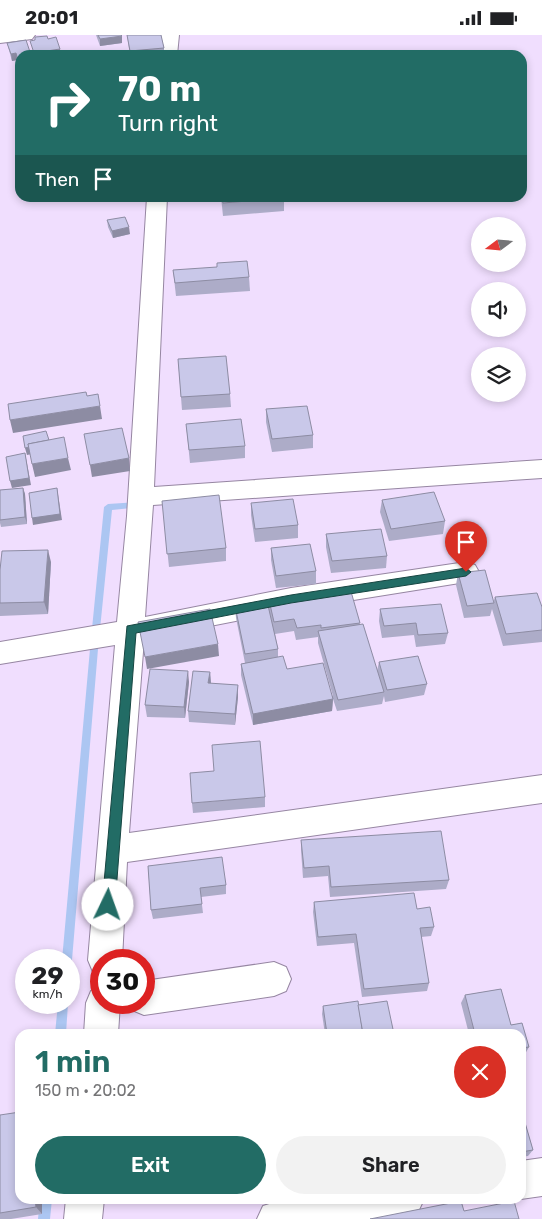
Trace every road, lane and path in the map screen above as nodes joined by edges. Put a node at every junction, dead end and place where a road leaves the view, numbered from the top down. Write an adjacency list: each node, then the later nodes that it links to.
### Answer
1 (26, 35): 3 (street)
2 (170, 35): 4 (street)
3 (0, 38)
4 (168, 50)
5 (156, 202): 7 (street)
6 (542, 469): 7 (street)
7 (140, 499): 9 (street)
8 (466, 572): 9 (street)
9 (121, 632): 10 (street); 12 (street)
10 (0, 653)
11 (542, 789): 12 (street)
12 (112, 850): 13 (street)
13 (106, 949)
14 (274, 979): 15 (street)
15 (155, 996)
16 (542, 1177): 17 (street)
17 (526, 1179)
18 (84, 1204): 20 (street)
19 (373, 1204): 21 (street)
20 (83, 1219)
21 (276, 1219)

